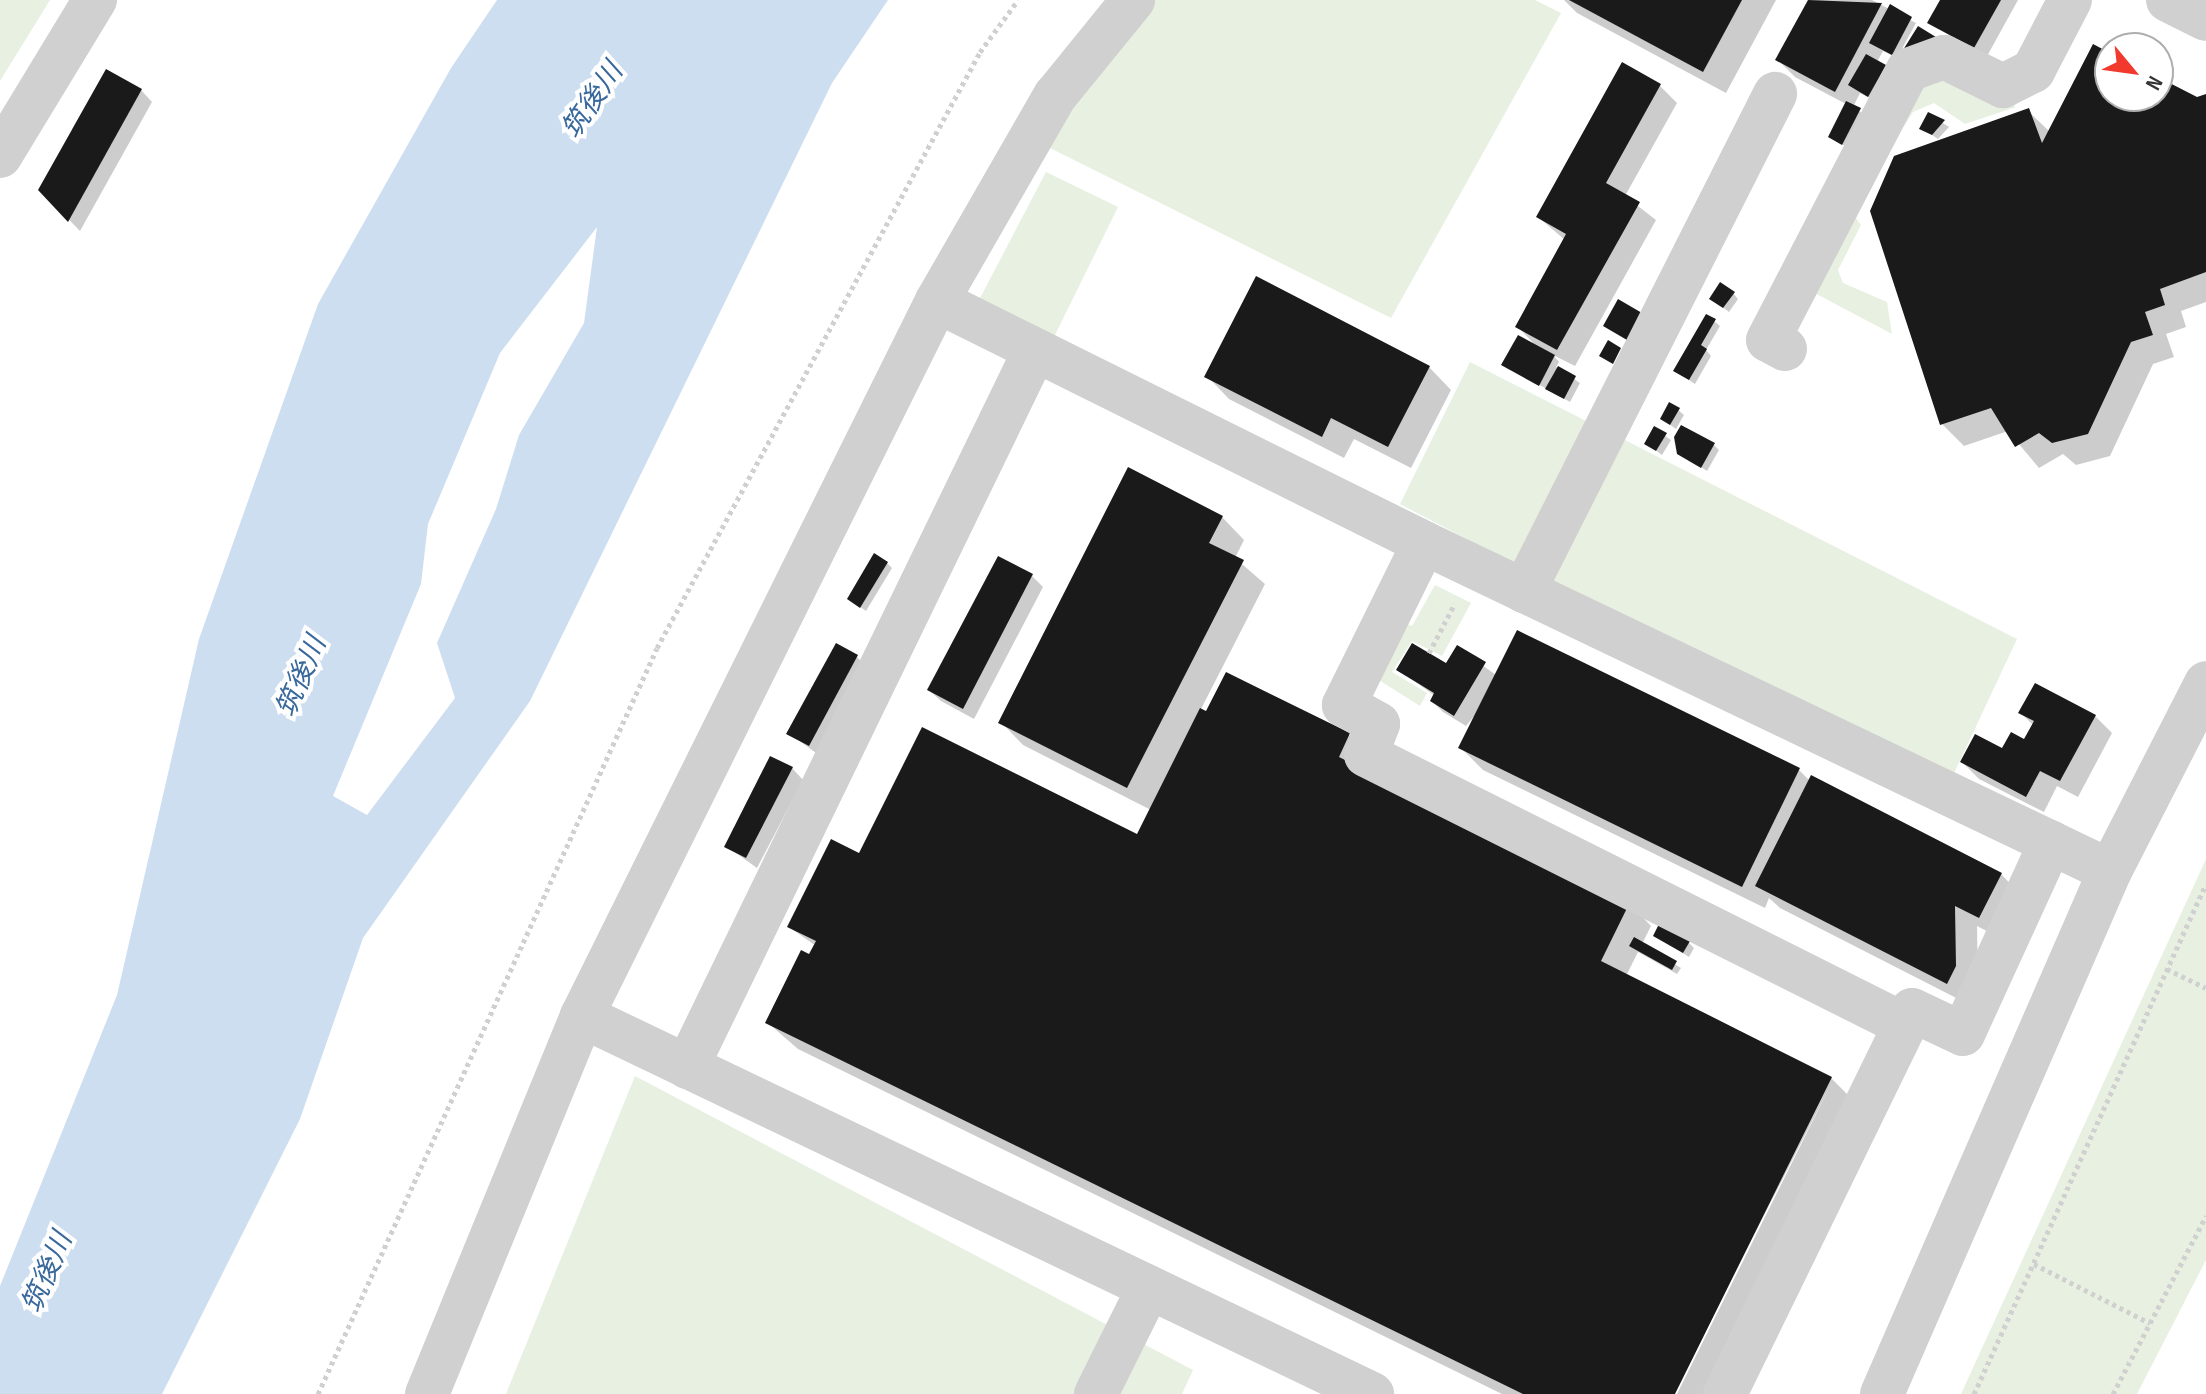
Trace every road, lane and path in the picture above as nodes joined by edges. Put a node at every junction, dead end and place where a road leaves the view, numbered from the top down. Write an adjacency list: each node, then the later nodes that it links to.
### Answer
1 (95, 0): 8 (street)
2 (1018, 0): 29 (path)
3 (1133, 0): 9 (street)
4 (2070, 0): 10 (street)
5 (2168, 0): 6 (street)
6 (2206, 19)
7 (1775, 94): 14 (street)
8 (0, 156)
9 (937, 301): 11 (street); 22 (street)
10 (1785, 349)
11 (1035, 350): 12 (street); 24 (street)
12 (1424, 543): 13 (street); 23 (street)
13 (1475, 567): 14 (street); 15 (path)
14 (1524, 591): 17 (street)
15 (1429, 653)
16 (2206, 683): 18 (street)
17 (2051, 842): 18 (street); 23 (street)
18 (2110, 871): 34 (street)
19 (2206, 884): 20 (path)
20 (2167, 969): 21 (path); 26 (path)
21 (2206, 988)
22 (582, 1016): 24 (street); 30 (street)
23 (1905, 1025): 33 (street)
24 (687, 1067): 27 (street)
25 (2206, 1216): 28 (path)
26 (2034, 1264): 28 (path); 35 (path)
27 (1149, 1287): 31 (street); 32 (street)
28 (2150, 1323): 36 (path)
29 (318, 1394)
30 (427, 1394)
31 (1096, 1394)
32 (1372, 1394)
33 (1725, 1394)
34 (1882, 1394)
35 (1974, 1394)
36 (2113, 1394)

